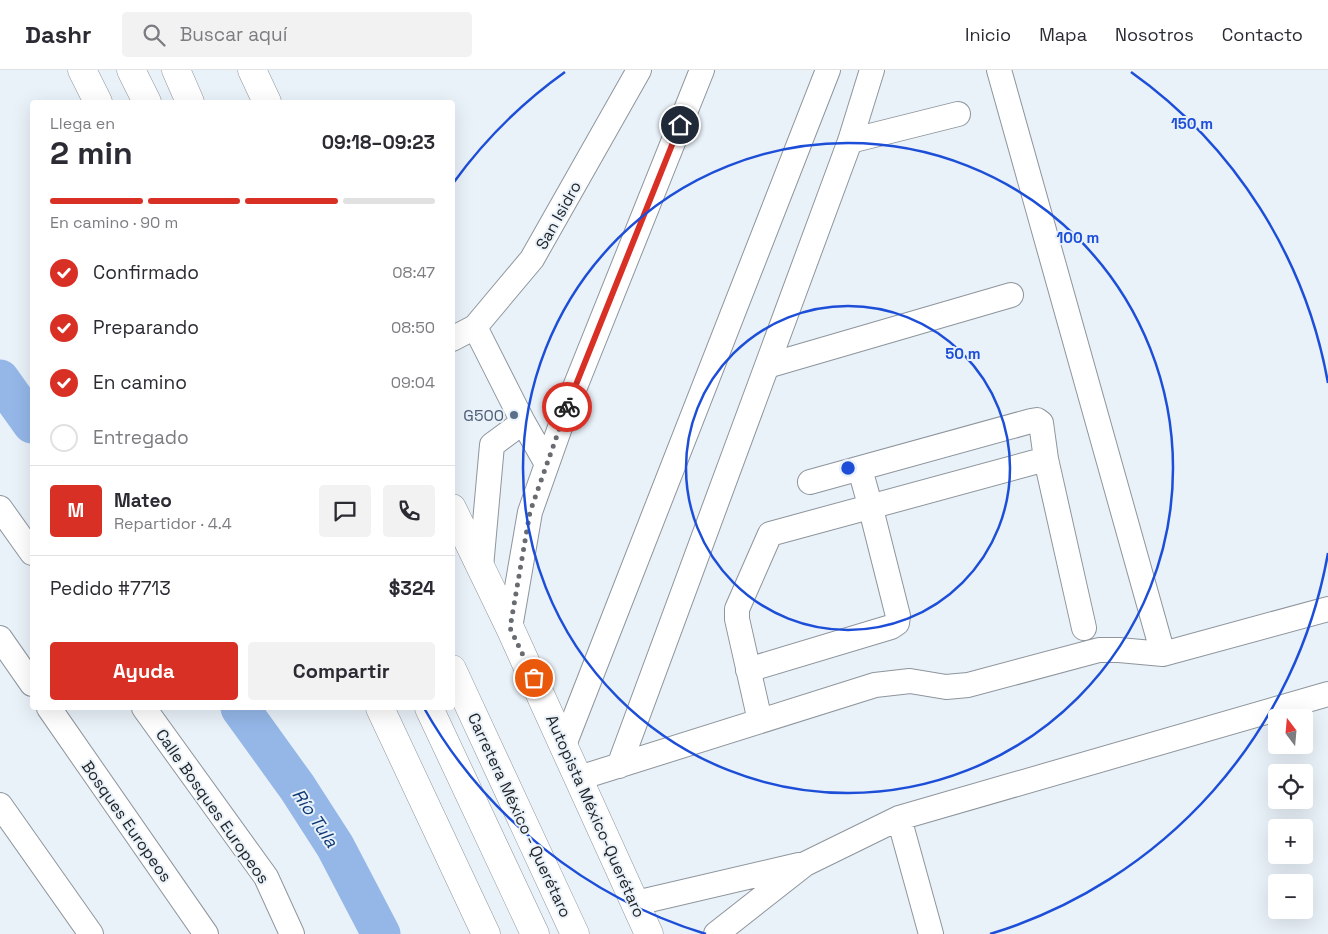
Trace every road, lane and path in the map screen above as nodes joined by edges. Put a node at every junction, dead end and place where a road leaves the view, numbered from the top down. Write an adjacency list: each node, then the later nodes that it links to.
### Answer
1 (82, 70): 11 (main road)
2 (131, 70): 12 (main road)
3 (176, 70): 13 (main road)
4 (189, 70): 14 (main road)
5 (252, 70): 15 (main road)
6 (639, 70): 19 (street, San Isidro)
7 (702, 70): 24 (street)
8 (828, 70): 46 (street)
9 (872, 70): 17 (street)
10 (999, 70): 36 (street)
11 (97, 100)
12 (145, 100)
13 (189, 100)
14 (197, 100)
15 (266, 100)
16 (958, 114): 17 (street)
17 (850, 141): 21 (street)
18 (1011, 295): 21 (street)
19 (475, 327): 20 (street, San Isidro); 22 (street)
20 (455, 337)
21 (767, 366): 47 (street)
22 (523, 422): 24 (street); 31 (street)
23 (1046, 459): 25 (street); 27 (street); 34 (street)
24 (547, 464): 33 (street)
25 (860, 469): 26 (street); 27 (street)
26 (810, 482)
27 (870, 505): 37 (street); 37 (street)
28 (0, 508): 30 (street)
29 (455, 514): 31 (main road, Autopista México-Querétaro)
30 (30, 550)
31 (481, 567): 33 (main road, Autopista México-Querétaro)
32 (1328, 610): 36 (street)
33 (510, 628): 46 (main road, Autopista México-Querétaro)
34 (1084, 628)
35 (0, 638): 39 (street)
36 (1163, 654): 45 (street)
37 (748, 670): 45 (street)
38 (455, 675): 52 (main road, Carretera México - Querétaro)
39 (30, 681)
40 (1328, 694): 50 (street)
41 (50, 710): 55 (street, Bosques Europeos)
42 (145, 710): 56 (street, Calle Bosques Europeos)
43 (381, 710): 57 (main road)
44 (430, 710): 58 (main road)
45 (760, 721): 47 (street)
46 (564, 745): 48 (main road, Autopista México-Querétaro)
47 (619, 766): 48 (street)
48 (579, 778): 53 (main road, Autopista México-Querétaro)
49 (0, 805): 54 (street)
50 (898, 818): 51 (street); 63 (street)
51 (805, 864): 53 (street); 62 (street)
52 (544, 868): 59 (main road, Carretera México - Querétaro); 60 (main road)
53 (636, 903): 61 (main road, Autopista México-Querétaro)
54 (91, 934)
55 (206, 934)
56 (292, 934)
57 (486, 934)
58 (535, 934)
59 (575, 934)
60 (595, 934)
61 (650, 934)
62 (716, 934)
63 (931, 934)

